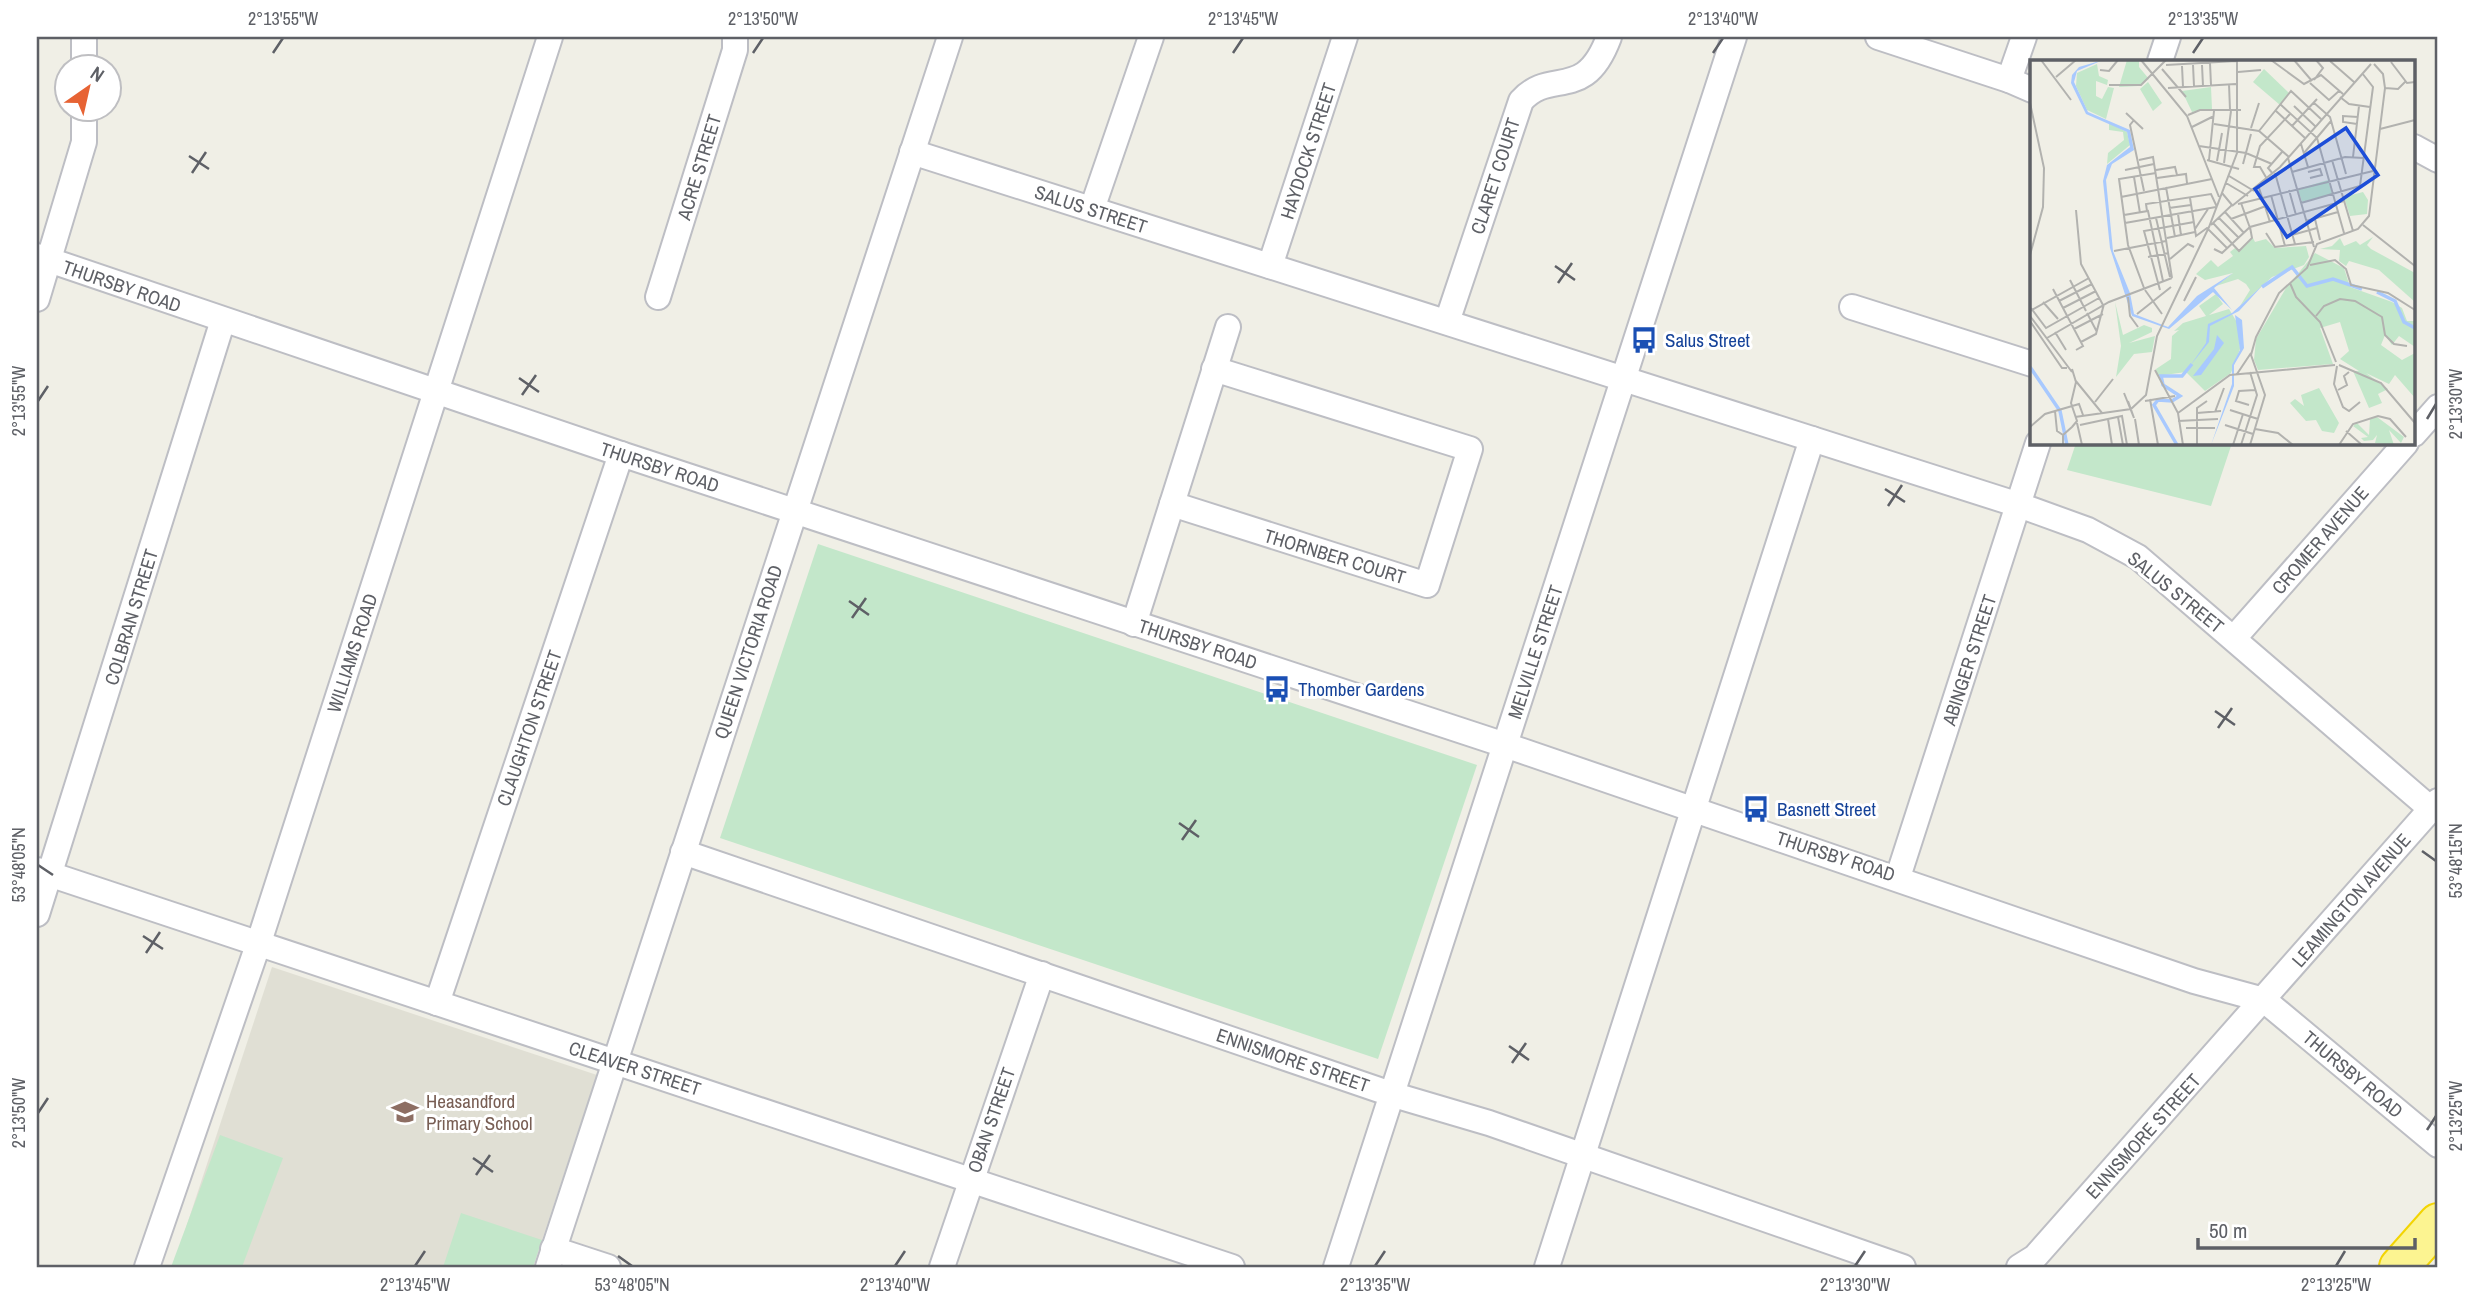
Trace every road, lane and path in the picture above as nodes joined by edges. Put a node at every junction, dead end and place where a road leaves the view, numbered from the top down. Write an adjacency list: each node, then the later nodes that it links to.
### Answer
1 (550, 37): 30 (street, WILLIAMS ROAD)
2 (736, 37): 21 (street, ACRE STREET)
3 (950, 37): 16 (street, QUEEN VICTORIA ROAD)
4 (1151, 37): 18 (street)
5 (1345, 37): 20 (street, HAYDOCK STREET)
6 (1609, 37): 25 (street, CLARET COURT)
7 (1734, 37): 29 (street, MELVILLE STREET)
8 (1878, 37): 12 (street)
9 (2024, 37): 12 (street)
10 (2168, 37): 11 (street)
11 (2160, 60)
12 (2009, 80): 13 (street)
13 (2030, 89)
14 (84, 122): 19 (street)
15 (2416, 148): 17 (street)
16 (912, 152): 18 (street, SALUS STREET); 39 (street, QUEEN VICTORIA ROAD)
17 (2438, 160)
18 (1091, 209): 20 (street, SALUS STREET)
19 (43, 258): 22 (street); 24 (street, THURSBY ROAD)
20 (1270, 266): 25 (street, SALUS STREET)
21 (658, 297)
22 (37, 299)
23 (1852, 307): 27 (street)
24 (223, 320): 30 (street, THURSBY ROAD); 46 (street, COLBRAN STREET)
25 (1447, 323): 29 (street, SALUS STREET)
26 (1228, 327): 28 (street)
27 (2030, 362)
28 (1214, 369): 37 (street); 37 (street, THORNBER COURT)
29 (1622, 378): 33 (street, SALUS STREET); 42 (street, MELVILLE STREET)
30 (436, 391): 36 (street, THURSBY ROAD); 49 (street, WILLIAMS ROAD)
31 (2438, 407): 32 (street)
32 (2416, 432)
33 (1812, 439): 38 (street, SALUS STREET); 44 (street)
34 (2038, 444): 38 (street, ABINGER STREET)
35 (2405, 444): 41 (street, CROMER AVENUE)
36 (621, 454): 39 (street, THURSBY ROAD); 52 (street, CLAUGHTON STREET)
37 (1172, 505): 40 (street)
38 (2019, 505): 41 (street, SALUS STREET); 47 (street, ABINGER STREET)
39 (794, 511): 40 (street, THURSBY ROAD); 45 (street, QUEEN VICTORIA ROAD)
40 (1135, 624): 42 (street, THURSBY ROAD)
41 (2234, 638): 43 (street, SALUS STREET)
42 (1505, 744): 44 (street, THURSBY ROAD); 54 (street, MELVILLE STREET)
43 (2435, 805): 51 (street, LEAMINGTON AVENUE)
44 (1693, 810): 47 (street, THURSBY ROAD); 56 (street)
45 (683, 852): 50 (street, ENNISMORE STREET); 53 (street, QUEEN VICTORIA ROAD)
46 (43, 872): 48 (street, COLBRAN STREET); 49 (street, CLEAVER STREET)
47 (1898, 877): 51 (street, THURSBY ROAD)
48 (37, 914)
49 (259, 943): 52 (street, CLEAVER STREET); 60 (street, WILLIAMS ROAD)
50 (1042, 974): 54 (street, ENNISMORE STREET); 57 (street, OBAN STREET)
51 (2264, 1000): 55 (street, THURSBY ROAD); 67 (street, ENNISMORE STREET)
52 (437, 1003): 53 (street, CLEAVER STREET)
53 (614, 1062): 57 (street, CLEAVER STREET); 59 (street, QUEEN VICTORIA ROAD)
54 (1394, 1095): 56 (street, ENNISMORE STREET); 64 (street, MELVILLE STREET)
55 (2438, 1145)
56 (1583, 1155): 65 (street); 66 (street, ENNISMORE STREET)
57 (970, 1180): 62 (street, OBAN STREET); 63 (street, CLEAVER STREET)
58 (2438, 1223): 68 (highway)
59 (550, 1258): 61 (street)
60 (148, 1267)
61 (608, 1267)
62 (942, 1267)
63 (1232, 1267)
64 (1336, 1267)
65 (1547, 1267)
66 (1903, 1267)
67 (2019, 1267)
68 (2399, 1267)

